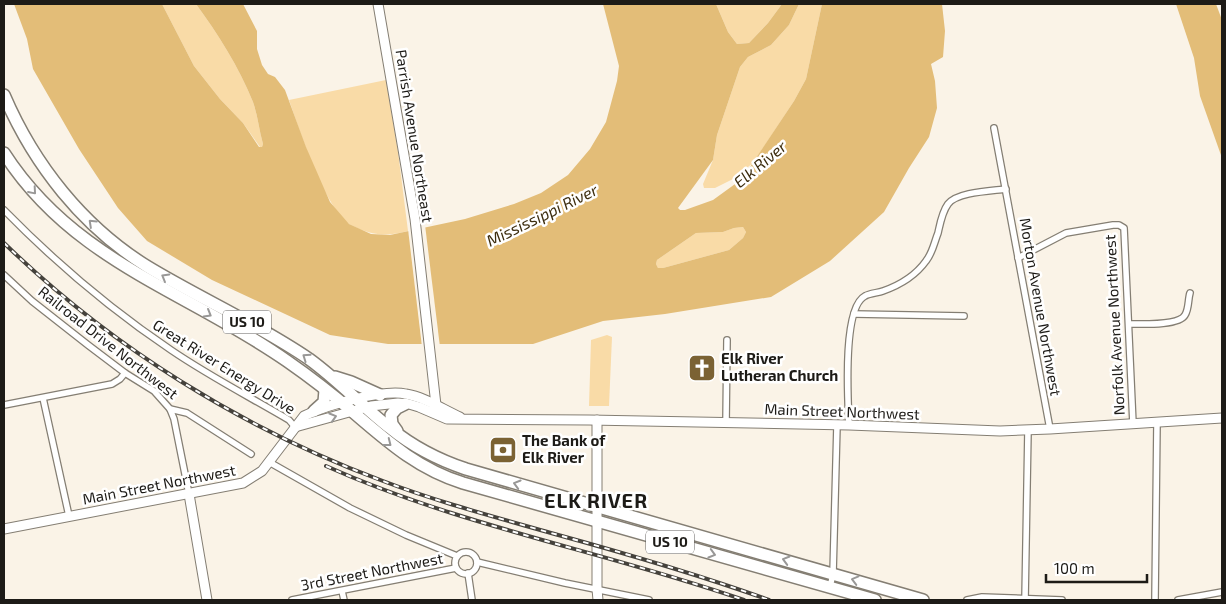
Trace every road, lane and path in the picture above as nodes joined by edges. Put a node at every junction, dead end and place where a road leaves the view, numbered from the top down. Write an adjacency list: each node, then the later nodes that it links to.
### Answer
1 (378, 4): 16 (street, Parrish Avenue Northeast)
2 (4, 95): 15 (highway, US 10, one-way to 2)
3 (994, 128): 5 (street, Morton Avenue Northwest)
4 (4, 153): 17 (highway, US 10, one-way to 17)
5 (1006, 189): 7 (street, Morton Avenue Northwest); 10 (street)
6 (4, 210): 36 (street, Great River Energy Drive)
7 (1018, 258): 12 (street, Norfolk Avenue Northwest); 37 (street, Morton Avenue Northwest)
8 (4, 275): 14 (street, Railroad Drive Northwest)
9 (1190, 292): 12 (street)
10 (854, 314): 11 (street); 35 (street)
11 (964, 316)
12 (1129, 324): 33 (street, Norfolk Avenue Northwest)
13 (726, 340): 32 (street)
14 (126, 373): 20 (street); 25 (street, Railroad Drive Northwest)
15 (332, 377): 18 (highway); 22 (highway, US 10)
16 (434, 386): 19 (street); 26 (street, Parrish Avenue Northeast)
17 (325, 390): 21 (highway, US 10); 27 (highway)
18 (380, 395): 19 (street, Main Street Northwest); 22 (street, Main Street Northwest)
19 (416, 396): 26 (street, Main Street Northwest)
20 (42, 398): 24 (street); 44 (street)
21 (342, 403): 22 (street, Main Street Northwest); 27 (street, Main Street Northwest); 28 (highway, US 10)
22 (362, 403): 23 (street, Main Street Northwest); 28 (street, Main Street Northwest); 39 (highway, US 10)
23 (405, 404): 26 (street, Main Street Northwest); 39 (highway)
24 (4, 405)
25 (170, 409): 40 (street, Railroad Drive Northwest); 42 (street)
26 (434, 409): 30 (street, Main Street Northwest)
27 (314, 411): 36 (street, Main Street Northwest)
28 (352, 411): 36 (street, Main Street Northwest, one-way to 28); 45 (highway, US 10, one-way to 45)
29 (1222, 418): 31 (street, Main Street Northwest)
30 (597, 420): 32 (street, Main Street Northwest); 43 (street)
31 (1157, 422): 33 (street, Main Street Northwest); 67 (street)
32 (726, 423): 34 (street, Main Street Northwest)
33 (1133, 424): 37 (street, Main Street Northwest)
34 (837, 425): 35 (street, Main Street Northwest); 51 (street)
35 (849, 425): 38 (street, Main Street Northwest)
36 (295, 427): 41 (street, Main Street Northwest)
37 (1050, 429): 38 (street, Main Street Northwest)
38 (1028, 430): 56 (street)
39 (401, 437): 43 (highway, US 10, one-way to 39)
40 (252, 454)
41 (269, 462): 42 (street, Main Street Northwest); 47 (street)
42 (189, 494): 44 (street, Main Street Northwest); 57 (street)
43 (598, 507): 45 (street); 51 (highway, US 10, one-way to 43)
44 (69, 516): 46 (street, Main Street Northwest)
45 (598, 521): 52 (highway, US 10, one-way to 52); 53 (street)
46 (4, 529)
47 (457, 556): 48 (street); 49 (street)
48 (477, 562): 50 (street); 53 (street)
49 (456, 568): 50 (street); 54 (street, 3rd Street Northwest)
50 (468, 573): 60 (street)
51 (832, 574): 52 (street); 64 (highway, US 10, one-way to 51)
52 (830, 587): 63 (highway, US 10)
53 (597, 589): 61 (street); 62 (street)
54 (342, 591): 58 (street, 3rd Street Northwest); 59 (street)
55 (1222, 592): 68 (street)
56 (1025, 599): 65 (street); 66 (street)
57 (207, 600)
58 (292, 600)
59 (344, 600)
60 (472, 600)
61 (598, 600)
62 (649, 600)
63 (875, 600)
64 (923, 600)
65 (967, 600)
66 (1062, 600)
67 (1155, 600)
68 (1178, 600)

